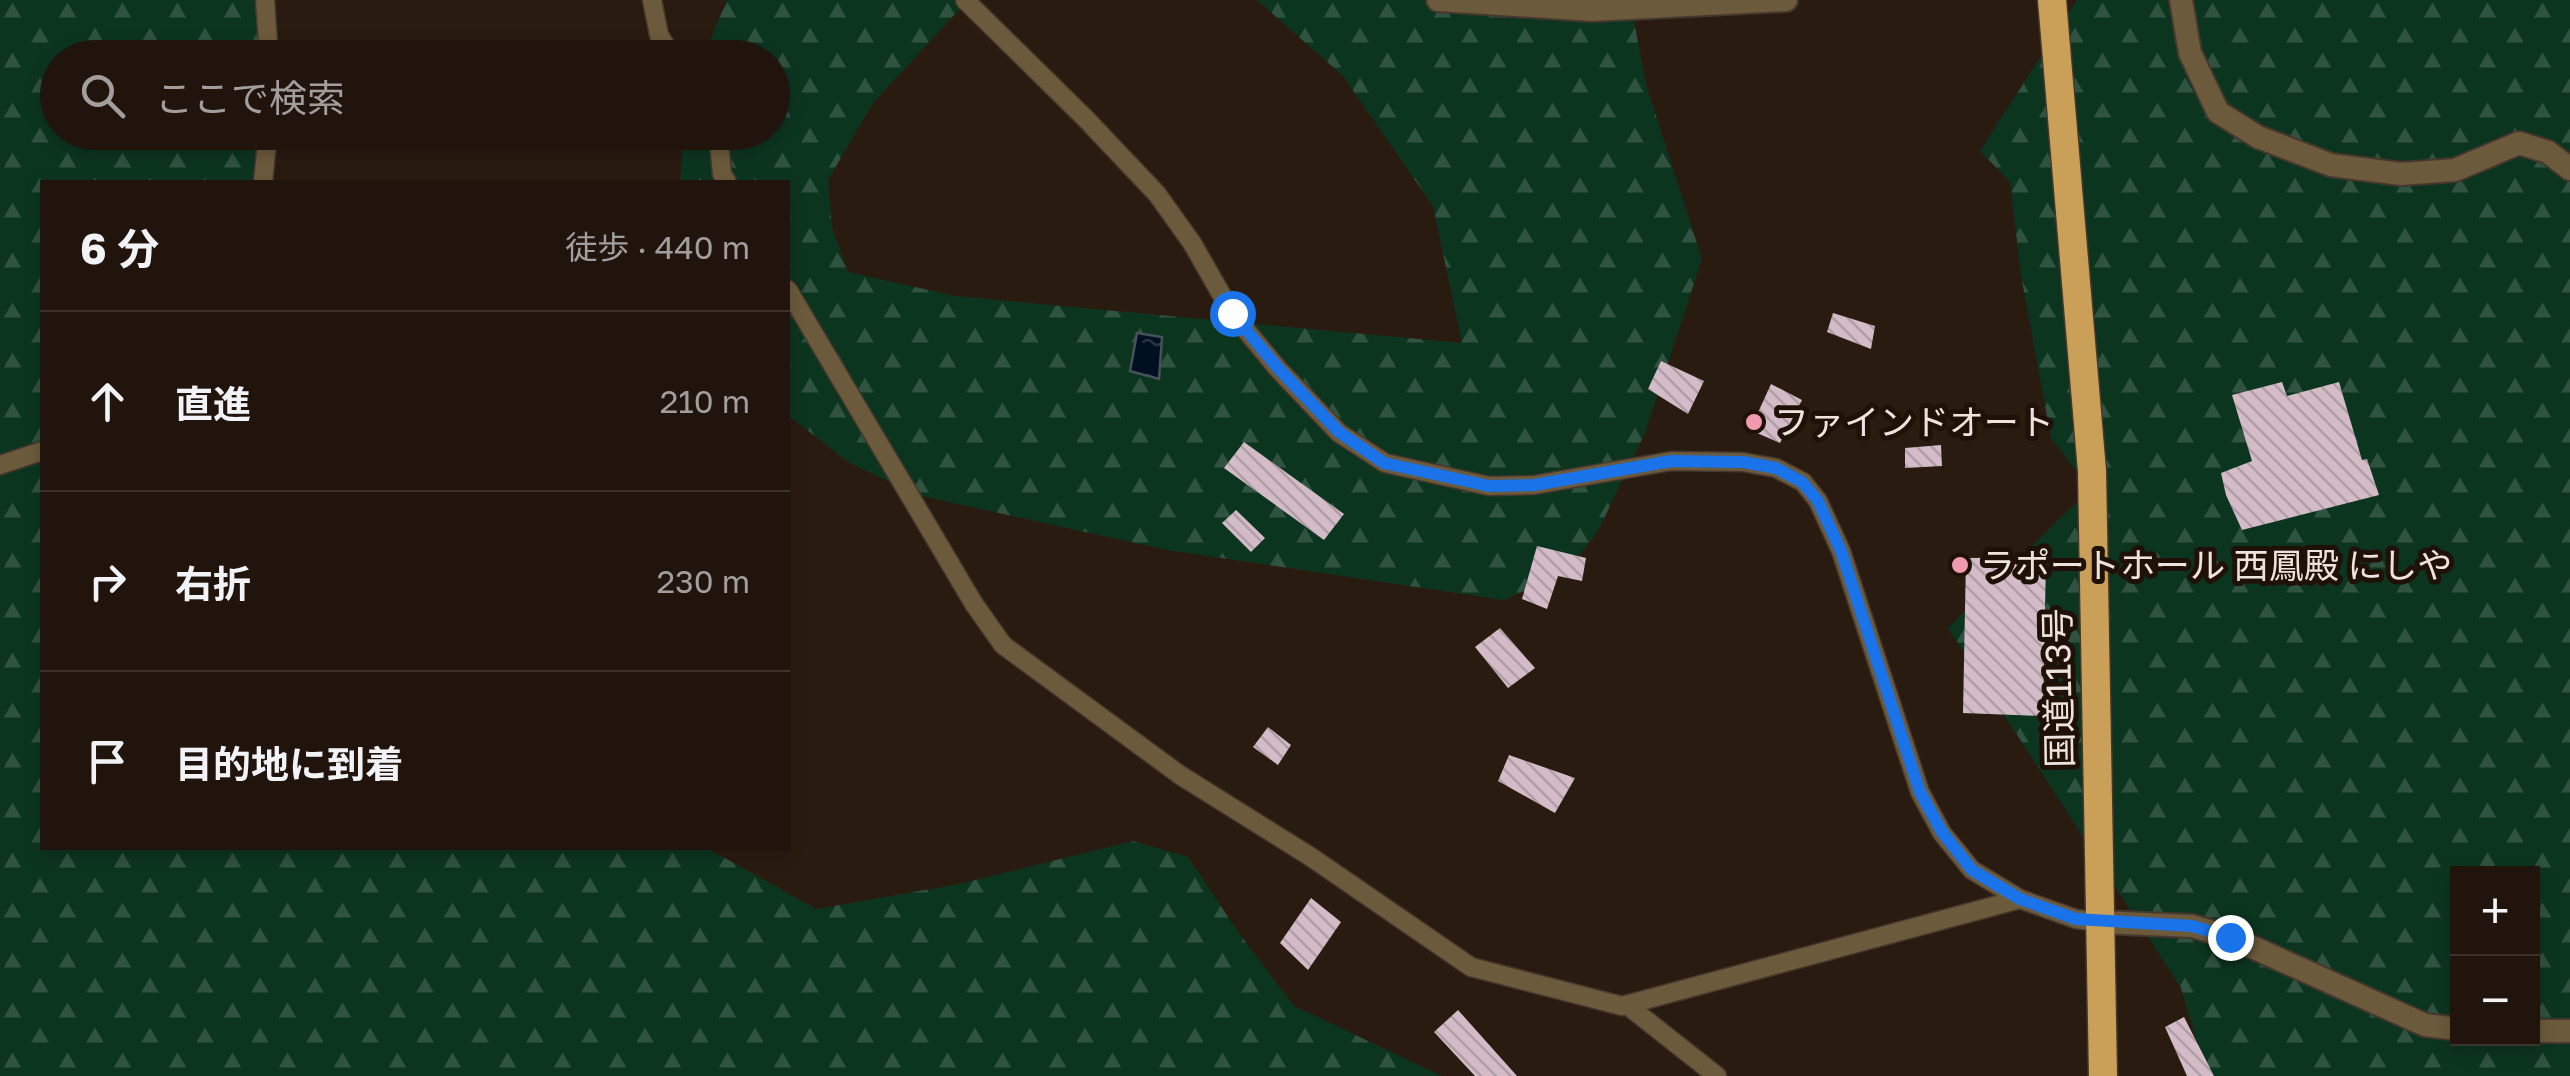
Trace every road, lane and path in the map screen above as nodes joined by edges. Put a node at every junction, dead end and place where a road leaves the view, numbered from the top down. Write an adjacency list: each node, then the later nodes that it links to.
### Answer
1 (265, 0): 8 (street)
2 (652, 0): 9 (street)
3 (965, 0): 18 (street)
4 (1438, 0): 5 (street)
5 (1786, 0)
6 (2052, 0): 19 (highway, 国道113号)
7 (2181, 0): 12 (street)
8 (268, 40)
9 (662, 40)
10 (266, 150): 13 (street)
11 (720, 150): 14 (street)
12 (2570, 169)
13 (263, 180)
14 (726, 180)
15 (790, 293): 20 (street)
16 (40, 452): 17 (street)
17 (0, 465)
18 (2020, 899): 19 (street); 20 (street)
19 (2100, 922): 21 (street); 25 (highway, 国道113号)
20 (1627, 1004): 24 (street)
21 (2450, 1028)
22 (2540, 1031): 23 (street)
23 (2570, 1031)
24 (1717, 1076)
25 (2103, 1076)

